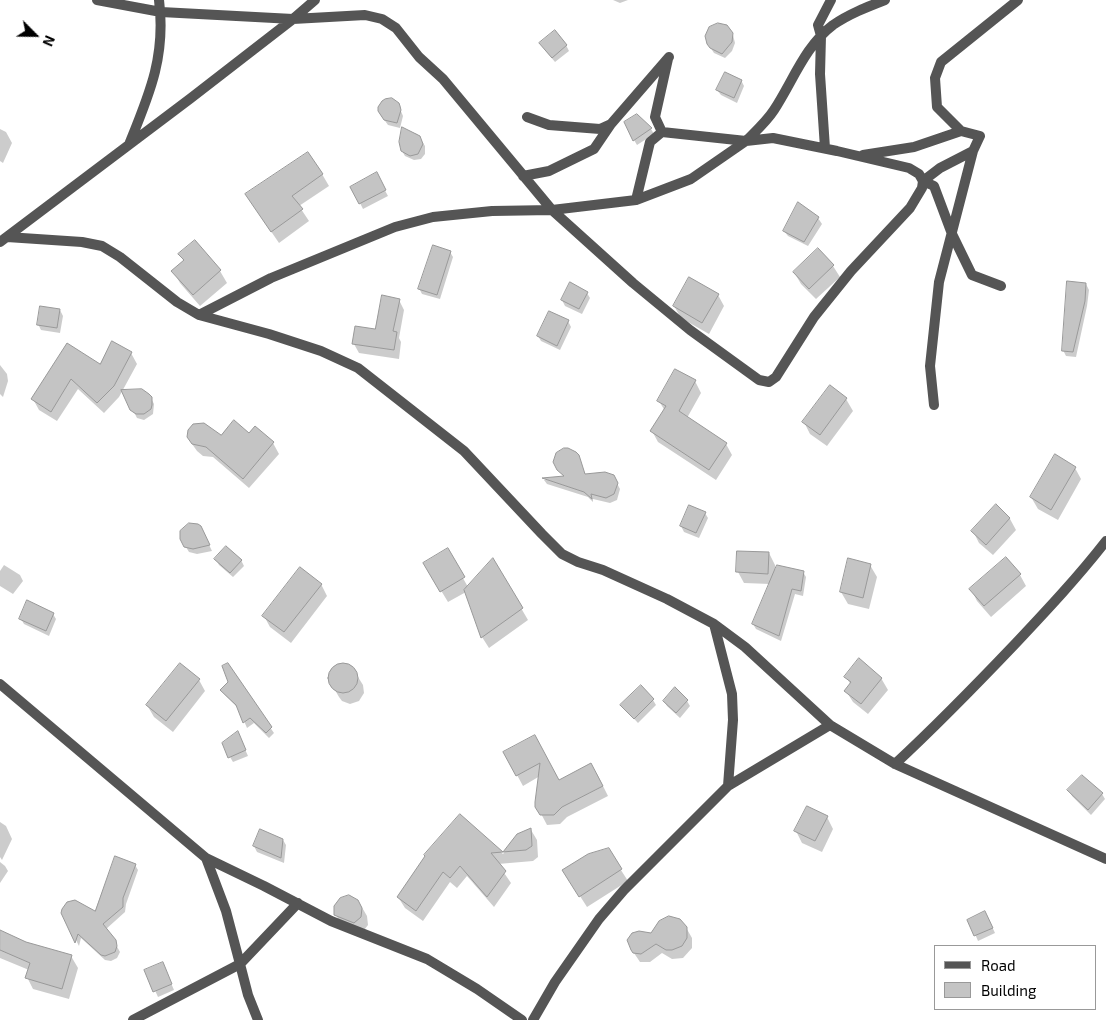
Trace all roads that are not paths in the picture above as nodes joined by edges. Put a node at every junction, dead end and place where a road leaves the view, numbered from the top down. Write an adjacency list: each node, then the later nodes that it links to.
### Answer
1 (96, 0): 7 (street)
2 (159, 0): 7 (street)
3 (315, 0): 8 (street)
4 (831, 0): 9 (street)
5 (885, 0): 9 (street)
6 (1018, 0): 12 (street)
7 (161, 12): 8 (street); 15 (street)
8 (293, 19): 15 (street); 19 (street)
9 (821, 36): 14 (street); 16 (street)
10 (527, 117): 11 (street)
11 (612, 124): 13 (street); 19 (street)
12 (961, 131): 17 (street); 18 (street)
13 (662, 132): 14 (street); 21 (street)
14 (746, 142): 16 (street); 21 (street)
15 (130, 143): 24 (street)
16 (825, 148): 18 (street)
17 (973, 151): 20 (street); 23 (street)
18 (858, 156): 20 (street)
19 (523, 176): 22 (street)
20 (923, 180): 22 (street); 23 (street)
21 (636, 200): 22 (street)
22 (552, 210): 26 (street)
23 (952, 234): 25 (street); 27 (street)
24 (4, 239): 26 (street)
25 (1001, 286)
26 (199, 315): 29 (street)
27 (934, 405)
28 (1106, 541): 32 (street)
29 (714, 624): 31 (street); 33 (street)
30 (0, 684): 35 (street)
31 (830, 725): 32 (street); 33 (street)
32 (895, 764): 34 (street)
33 (728, 786): 41 (street)
34 (1106, 857)
35 (206, 858): 36 (street); 37 (street)
36 (298, 903): 37 (street); 40 (street)
37 (240, 964): 38 (street); 39 (street)
38 (133, 1020)
39 (258, 1020)
40 (522, 1020)
41 (533, 1020)

